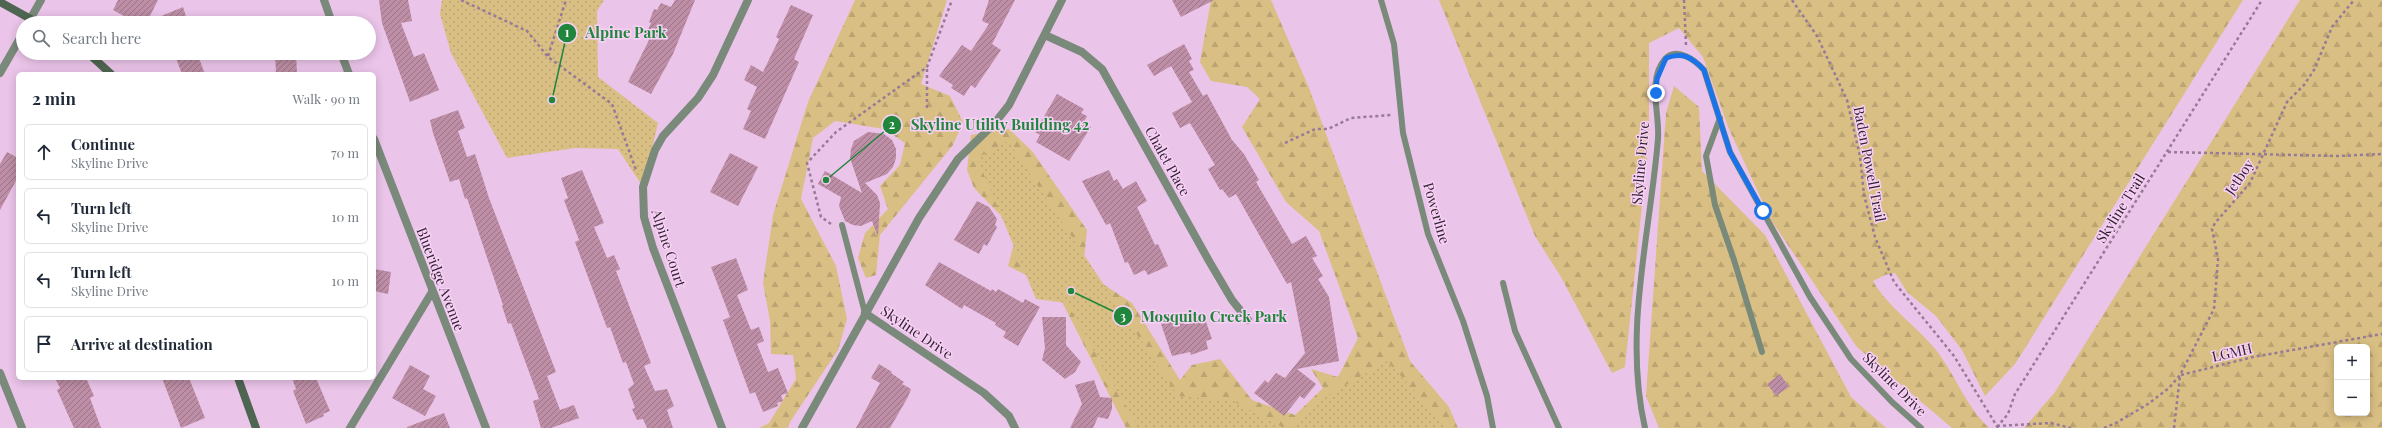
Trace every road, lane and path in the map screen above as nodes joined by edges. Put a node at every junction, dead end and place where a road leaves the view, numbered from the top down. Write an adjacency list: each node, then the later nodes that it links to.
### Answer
1 (41, 0): 15 (street)
2 (324, 0): 16 (street)
3 (461, 0): 20 (path)
4 (566, 0): 20 (path)
5 (748, 0): 35 (street, Alpine Court)
6 (952, 0): 23 (path)
7 (1062, 0): 17 (street)
8 (1381, 0): 28 (lane, Powerline)
9 (1684, 0): 19 (path)
10 (1792, 0): 46 (path, Baden Powell Trail)
11 (2262, 0): 32 (path, Skyline Trail)
12 (2354, 0): 34 (path, Jetboy)
13 (0, 2): 14 (street)
14 (22, 16)
15 (34, 16)
16 (330, 16)
17 (1045, 35): 39 (street); 40 (street, Chalet Place)
18 (16, 45): 26 (street)
19 (1687, 55): 29 (lane, Skyline Drive); 56 (lane, Skyline Drive)
20 (548, 57): 35 (path)
21 (96, 60): 24 (street)
22 (344, 60): 25 (street)
23 (927, 67): 27 (path); 36 (path)
24 (109, 72)
25 (348, 72)
26 (0, 73)
27 (927, 108)
28 (1401, 117): 30 (path); 54 (lane, Powerline)
29 (1720, 118): 42 (lane); 57 (lane, Skyline Drive)
30 (1285, 143)
31 (376, 144): 38 (street, Blueridge Avenue)
32 (2167, 152): 34 (path); 46 (path, Skyline Trail)
33 (2382, 154): 34 (path)
34 (2264, 156): 44 (path, Jetboy)
35 (643, 187): 51 (street, Alpine Court)
36 (843, 228): 39 (lane)
37 (1503, 283): 55 (lane)
38 (432, 292): 49 (street); 50 (street, Blueridge Avenue)
39 (865, 313): 52 (street, Skyline Drive); 53 (street, Skyline Drive)
40 (1248, 320)
41 (2382, 334): 44 (path, LGMH)
42 (1762, 352)
43 (0, 373): 47 (street)
44 (2180, 375): 59 (path); 60 (path)
45 (239, 380): 48 (street)
46 (1998, 427): 58 (path)
47 (22, 428)
48 (256, 428)
49 (350, 428)
50 (486, 428)
51 (722, 428)
52 (802, 428)
53 (1015, 428)
54 (1493, 428)
55 (1559, 428)
56 (1645, 428)
57 (1921, 428)
58 (2071, 428)
59 (2104, 428)
60 (2174, 428)

